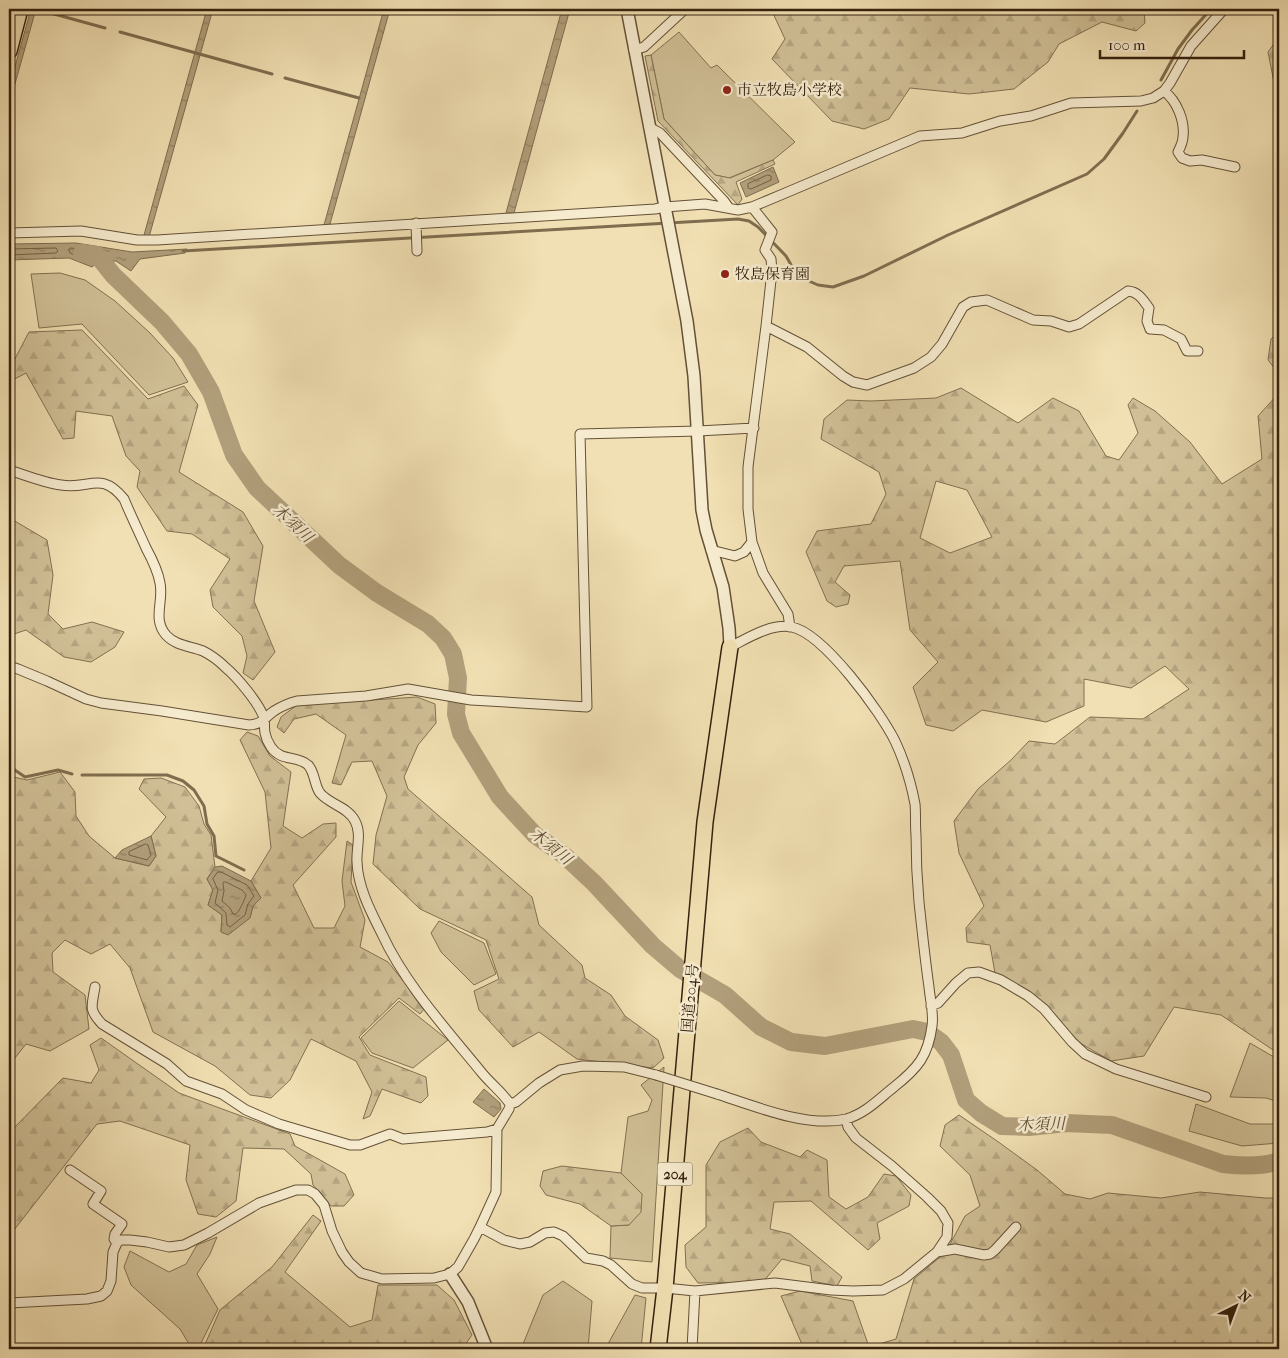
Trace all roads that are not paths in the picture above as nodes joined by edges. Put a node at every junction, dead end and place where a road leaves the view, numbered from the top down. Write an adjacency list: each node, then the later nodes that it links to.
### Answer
1 (20, 9): 6 (highway)
2 (627, 9): 5 (street)
3 (685, 9): 5 (street)
4 (1224, 9): 7 (street)
5 (634, 50): 8 (street)
6 (9, 51)
7 (1164, 91): 9 (street); 10 (street)
8 (650, 127): 11 (street); 12 (street)
9 (1235, 167)
10 (752, 206): 12 (street); 16 (street)
11 (666, 208): 12 (street); 13 (street); 19 (street)
12 (729, 208)
13 (416, 223): 14 (street); 15 (street)
14 (9, 233)
15 (417, 251)
16 (766, 326): 17 (street); 18 (street)
17 (1198, 351)
18 (754, 428): 19 (street); 21 (street)
19 (698, 431): 22 (street); 26 (street)
20 (9, 470): 26 (street)
21 (752, 542): 22 (street); 23 (street)
22 (711, 550): 24 (street)
23 (790, 627): 24 (street); 28 (street)
24 (730, 647): 39 (highway, 国道204号 / 204)
25 (9, 666): 26 (street)
26 (264, 720): 30 (street)
27 (95, 987): 32 (street)
28 (931, 1006): 29 (street); 31 (street)
29 (1206, 1097)
30 (510, 1104): 31 (street, bridge); 32 (street)
31 (846, 1119): 37 (street)
32 (497, 1129): 35 (street)
33 (70, 1170): 36 (street)
34 (1016, 1226): 37 (street)
35 (480, 1227): 38 (street); 39 (street)
36 (116, 1243): 38 (street); 41 (street)
37 (937, 1252): 40 (street)
38 (450, 1274): 42 (street)
39 (665, 1288): 40 (street); 43 (highway, 国道204号 / 204)
40 (695, 1291): 44 (street)
41 (9, 1303)
42 (487, 1349)
43 (658, 1349)
44 (692, 1349)

